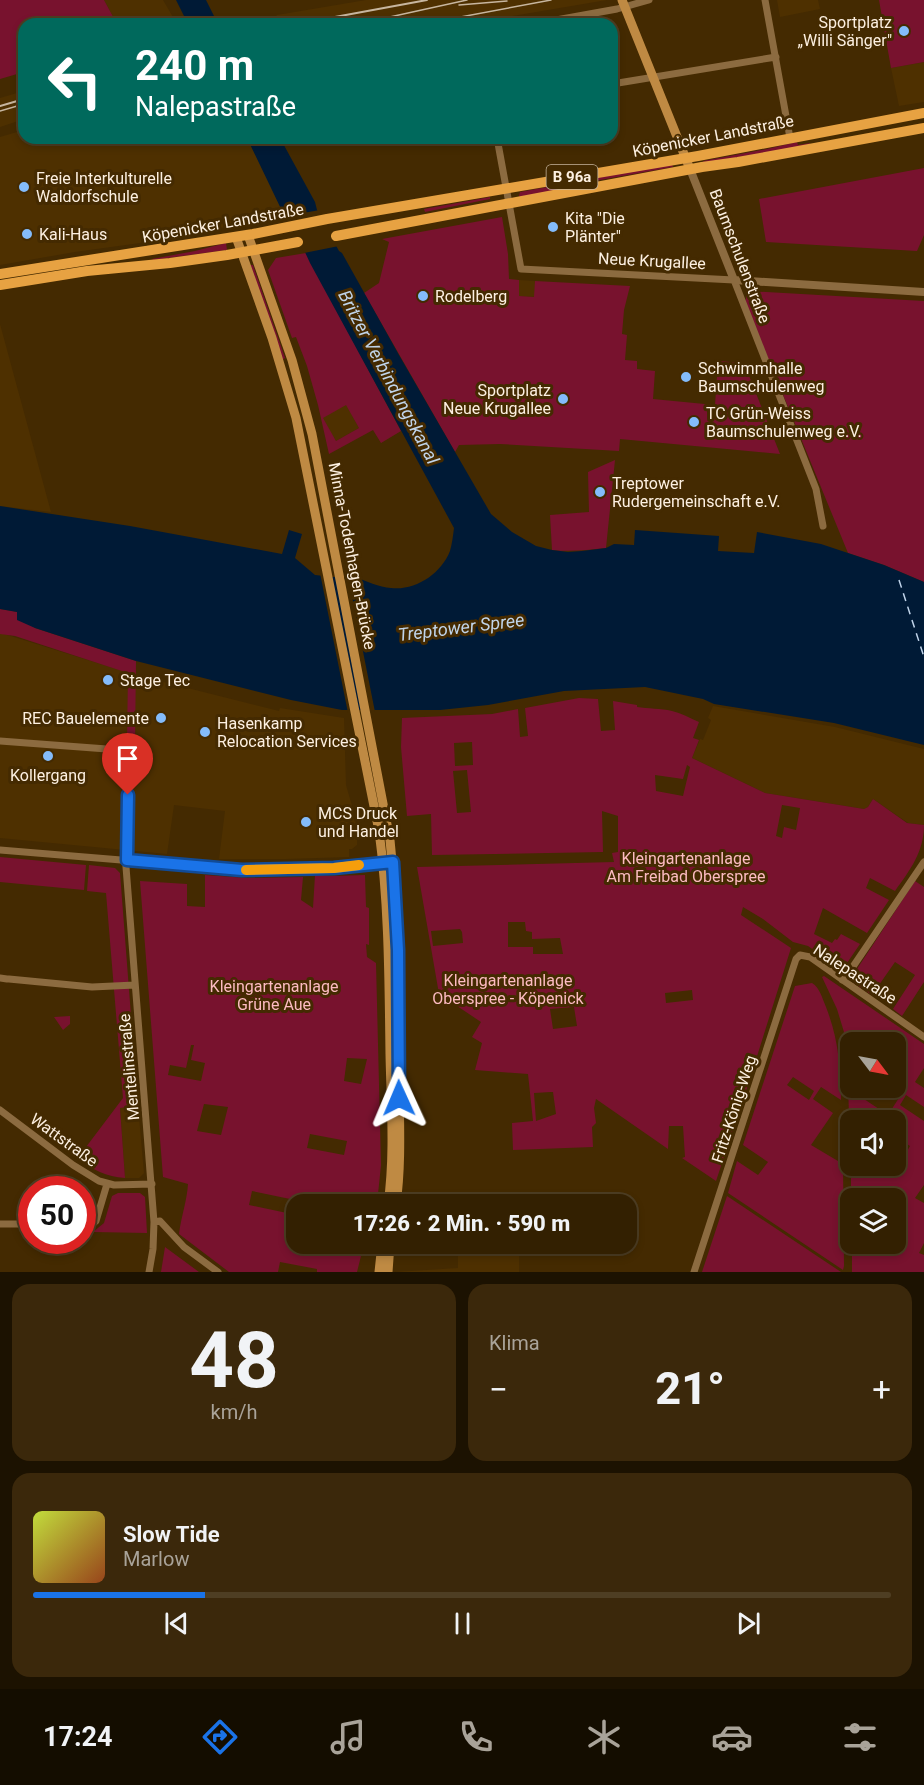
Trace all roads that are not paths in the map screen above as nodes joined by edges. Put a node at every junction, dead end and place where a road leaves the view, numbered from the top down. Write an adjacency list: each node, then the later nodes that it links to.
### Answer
1 (649, 0): 3 (street)
2 (765, 0): 5 (street)
3 (623, 3): 4 (street); 6 (main road, Baumschulenstraße)
4 (559, 18)
5 (776, 57): 6 (street); 10 (street)
6 (654, 78): 7 (street); 12 (main road, Baumschulenstraße)
7 (618, 83)
8 (924, 113): 10 (main road, Köpenicker Landstraße / B 96a)
9 (924, 128): 13 (main road, Köpenicker Landstraße / B 96a)
10 (790, 138): 12 (main road, Köpenicker Landstraße / B 96a)
11 (498, 144): 14 (street)
12 (685, 158): 13 (main road, Baumschulenstraße); 14 (main road, Köpenicker Landstraße / B 96a)
13 (690, 169): 15 (main road, Köpenicker Landstraße / B 96a); 25 (street, Baumschulenstraße)
14 (507, 189): 15 (street); 16 (main road, Köpenicker Landstraße / B 96a)
15 (509, 203): 17 (main road, Köpenicker Landstraße / B 96a); 25 (street, Neue Krugallee)
16 (366, 213): 17 (main road); 18 (main road, Köpenicker Landstraße / B 96a)
17 (386, 227): 19 (main road, Köpenicker Landstraße / B 96a)
18 (248, 235): 20 (main road, Köpenicker Landstraße / B 96a); 22 (main road)
19 (336, 236)
20 (236, 237): 22 (main road); 23 (main road, Köpenicker Landstraße / B 96a)
21 (298, 242): 22 (main road, Köpenicker Landstraße / B 96a)
22 (248, 251): 23 (main road, Köpenicker Landstraße / B 96a); 33 (main road, Minna-Todenhagen-Brücke); 33 (main road, Minna-Todenhagen-Brücke)
23 (86, 265): 24 (main road, B 96a); 26 (main road, B 96a)
24 (0, 274)
25 (735, 280): 27 (street, Neue Krugallee); 28 (street, Baumschulenstraße)
26 (0, 285)
27 (924, 292)
28 (823, 526)
29 (0, 741): 31 (street, Mentelinstraße)
30 (0, 850): 31 (street)
31 (127, 860): 33 (street); 37 (street, Mentelinstraße)
32 (924, 862): 36 (street)
33 (388, 863): 42 (main road); 43 (main road)
34 (800, 955): 36 (street, Nalepastraße); 54 (street, Fritz-König-Weg)
35 (5, 979): 37 (street)
36 (842, 980): 38 (street, Nalepastraße)
37 (135, 985): 41 (street, Mentelinstraße)
38 (924, 1037)
39 (0, 1110): 40 (street, Wattstraße)
40 (107, 1184): 41 (street, Wattstraße); 44 (street)
41 (152, 1184): 45 (street, Mentelinstraße)
42 (389, 1194)
43 (397, 1194)
44 (96, 1221)
45 (154, 1222): 50 (street, Mentelinstraße); 51 (street)
46 (0, 1224): 47 (street)
47 (18, 1224)
48 (381, 1254): 52 (main road)
49 (389, 1254): 53 (main road)
50 (149, 1272)
51 (218, 1272)
52 (379, 1272)
53 (388, 1272)
54 (694, 1272)

